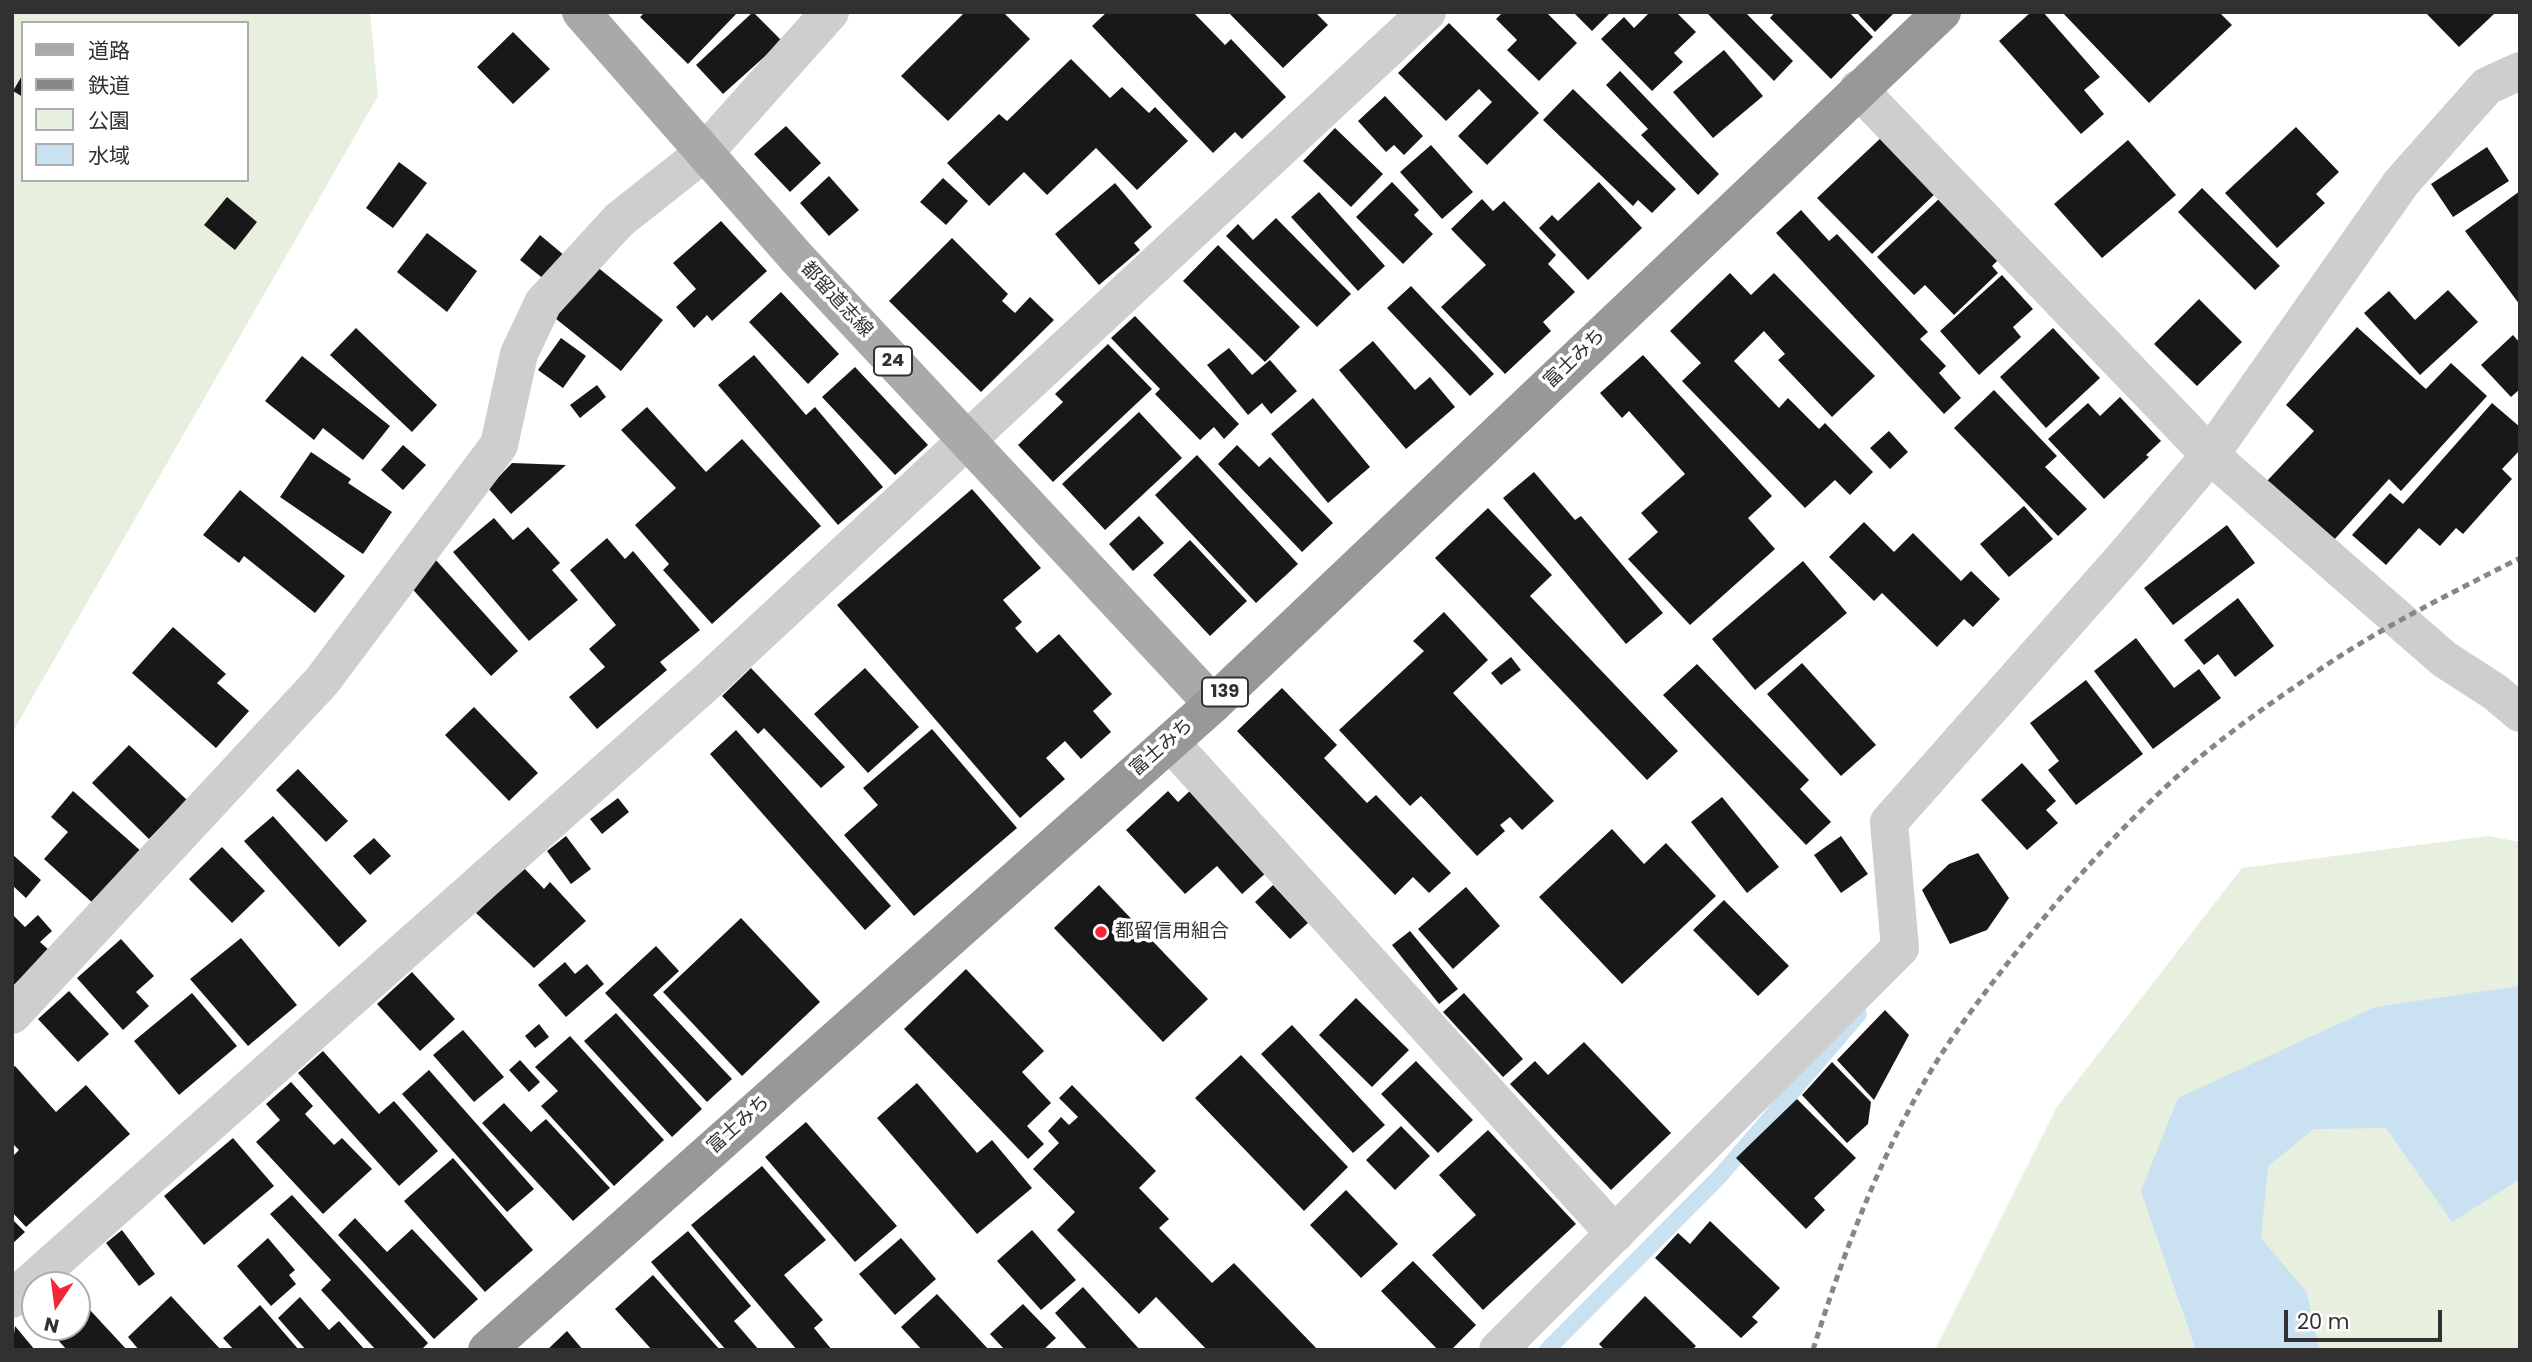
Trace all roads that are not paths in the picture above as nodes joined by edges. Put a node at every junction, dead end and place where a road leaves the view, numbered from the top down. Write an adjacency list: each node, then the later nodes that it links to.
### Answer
1 (581, 12): 7 (main road, 都留道志線 / 24)
2 (830, 12): 7 (street)
3 (1427, 12): 8 (street)
4 (1942, 12): 6 (highway, 富士みち / 139)
5 (2520, 71): 9 (street)
6 (1858, 89): 9 (street); 10 (highway, 富士みち / 139)
7 (705, 152): 8 (main road, 都留道志線 / 24); 13 (street)
8 (968, 442): 10 (main road, 都留道志線 / 24); 15 (street)
9 (2210, 456): 11 (street); 14 (street)
10 (1213, 704): 12 (highway, 富士みち / 139)
11 (2520, 713)
12 (1170, 742): 14 (street); 16 (highway, 富士みち / 139)
13 (12, 1015)
14 (1615, 1234): 17 (street)
15 (12, 1299)
16 (487, 1350)
17 (1498, 1350)

